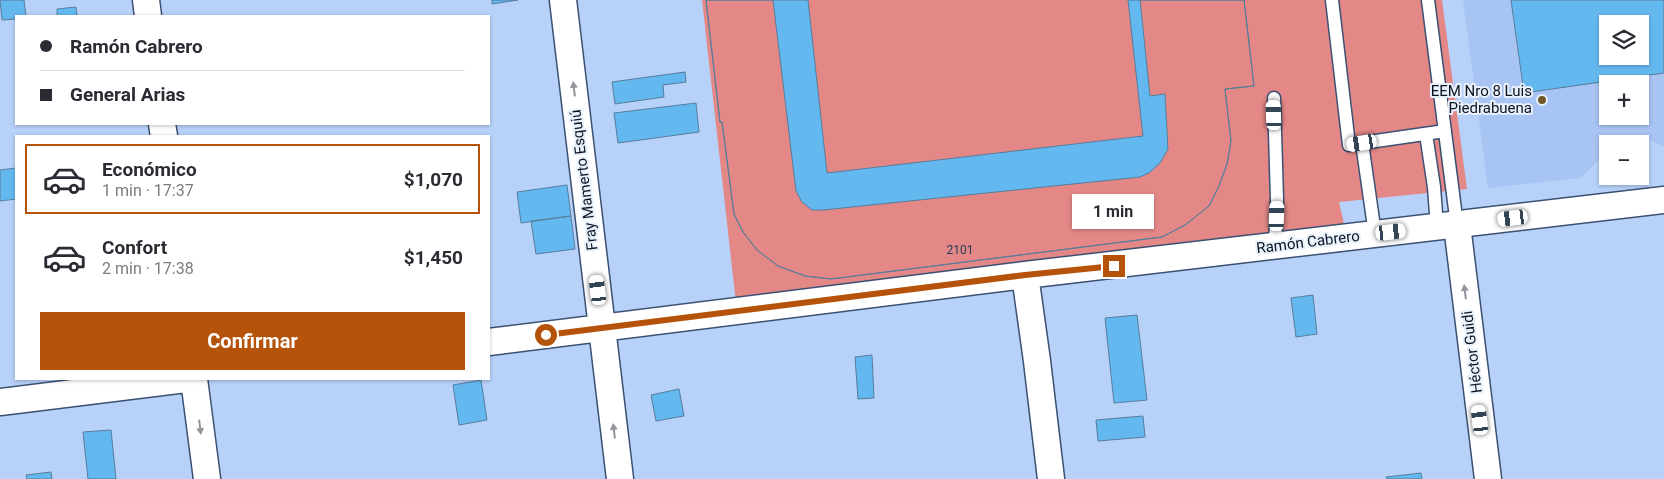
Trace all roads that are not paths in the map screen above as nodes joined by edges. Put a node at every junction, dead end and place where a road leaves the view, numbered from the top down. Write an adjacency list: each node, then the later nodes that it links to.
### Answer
1 (146, 0): 5 (street)
2 (563, 0): 15 (street, Fray Mamerto Esquiú, one-way to 2)
3 (1332, 0): 9 (lane)
4 (1428, 0): 7 (lane)
5 (148, 15)
6 (1274, 98): 13 (lane)
7 (1445, 132): 8 (lane); 11 (lane)
8 (1426, 134): 9 (lane); 11 (lane)
9 (1362, 143): 12 (lane)
10 (1664, 200): 11 (street, Ramón Cabrero)
11 (1447, 226): 12 (street, Ramón Cabrero); 23 (street, Héctor Guidi, one-way to 11)
12 (1376, 234): 13 (street, Ramón Cabrero)
13 (1275, 246): 14 (street, Ramón Cabrero)
14 (1025, 275): 15 (street); 22 (street)
15 (602, 328): 16 (street); 21 (street, Fray Mamerto Esquiú, one-way to 15)
16 (490, 342)
17 (178, 380): 19 (street)
18 (194, 380): 20 (street, one-way to 20)
19 (0, 402)
20 (207, 479)
21 (620, 479)
22 (1051, 479)
23 (1488, 479)

